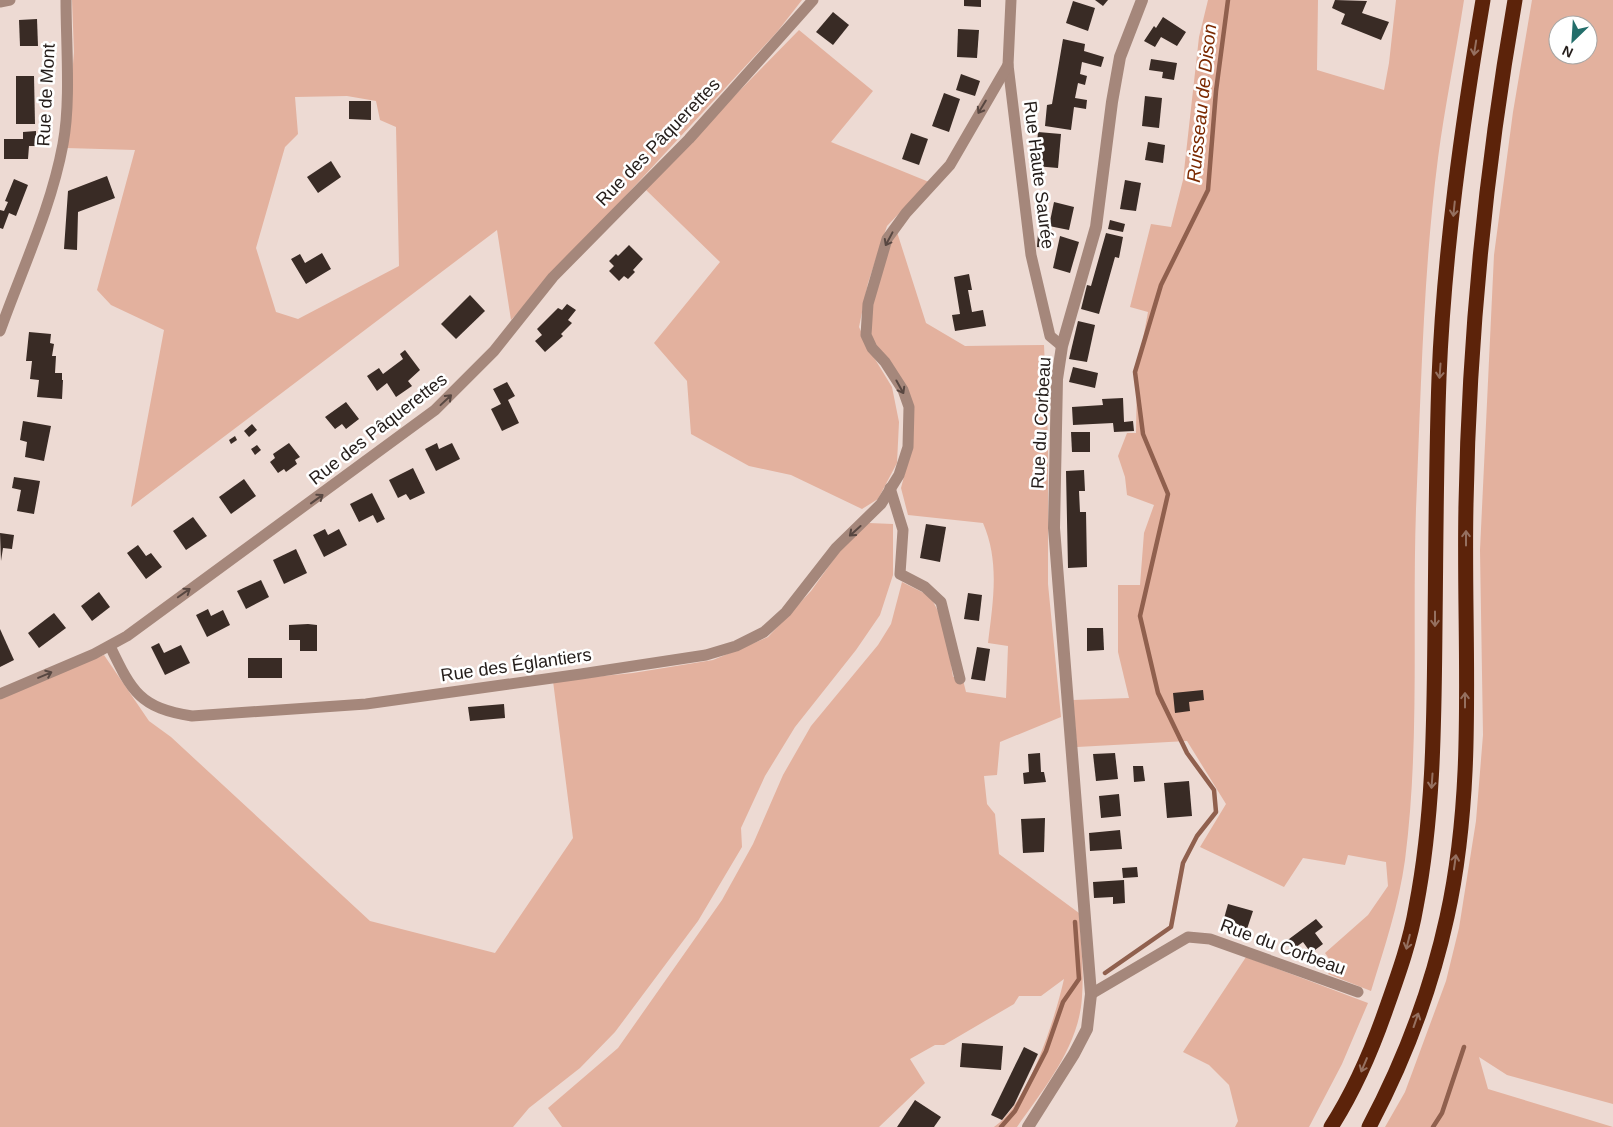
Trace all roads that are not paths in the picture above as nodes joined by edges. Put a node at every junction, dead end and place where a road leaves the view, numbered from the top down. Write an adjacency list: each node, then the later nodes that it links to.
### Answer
1 (10, 0): 8 (street)
2 (66, 0): 10 (street, Rue de Mont)
3 (813, 0): 13 (street, Rue des Pâquerettes, one-way to 3)
4 (1011, 0): 9 (street, Rue Haute Saurée)
5 (1142, 0): 11 (street, Rue du Corbeau)
6 (1483, 0): 19 (highway, one-way to 19)
7 (1515, 0): 20 (highway, one-way to 7)
8 (0, 2)
9 (1008, 65): 11 (street, Rue Haute Saurée); 12 (street, Rue des Églantiers, one-way to 12)
10 (0, 331)
11 (1062, 346): 17 (street, Rue du Corbeau)
12 (890, 488): 13 (street, Rue des Églantiers, one-way to 13); 14 (street)
13 (110, 646): 15 (street, Rue des Pâquerettes, one-way to 13)
14 (960, 679)
15 (0, 694)
16 (1358, 992): 17 (street, Rue du Corbeau)
17 (1091, 994): 18 (street, Rue du Corbeau)
18 (1028, 1127)
19 (1331, 1127)
20 (1369, 1127)

